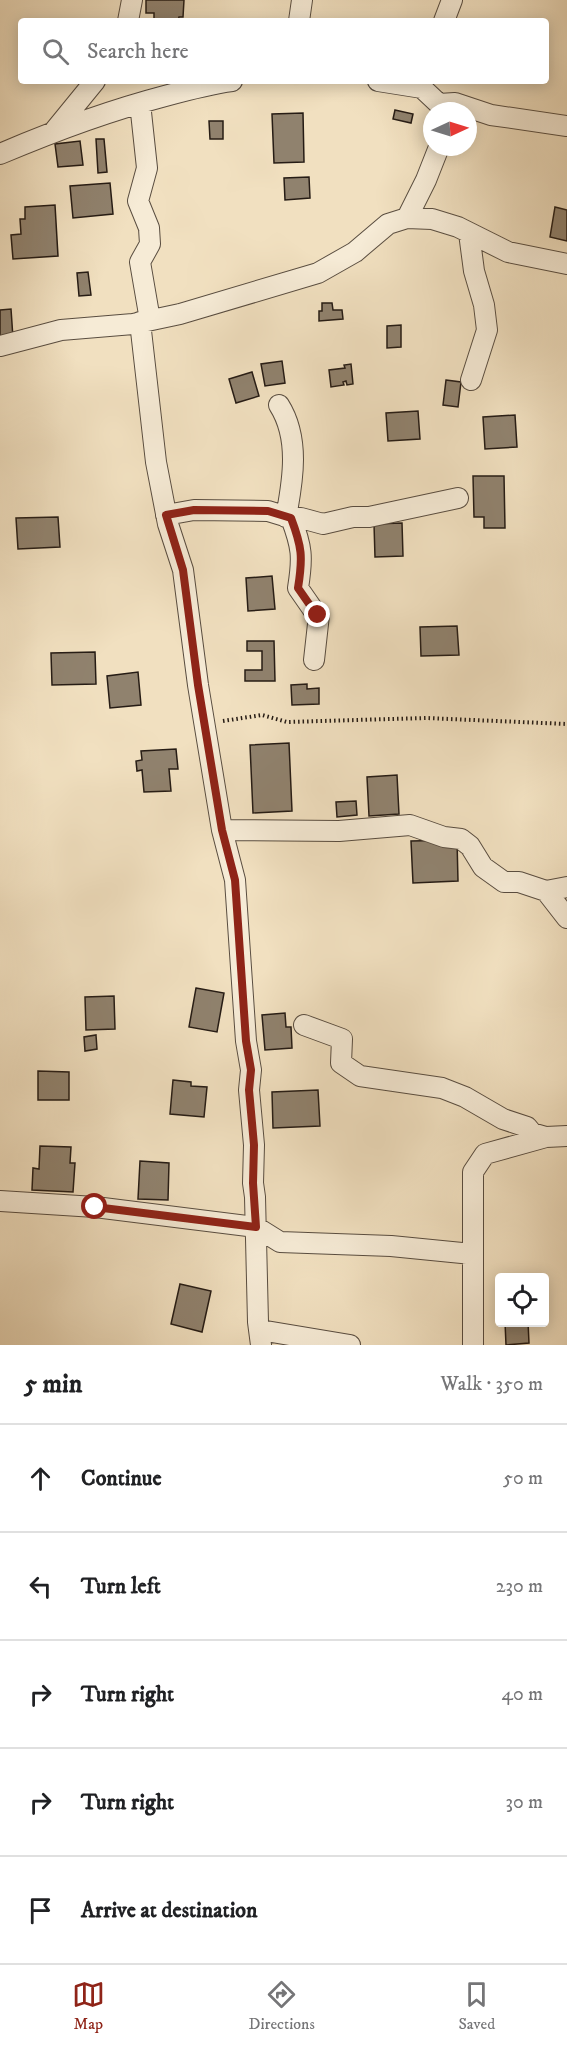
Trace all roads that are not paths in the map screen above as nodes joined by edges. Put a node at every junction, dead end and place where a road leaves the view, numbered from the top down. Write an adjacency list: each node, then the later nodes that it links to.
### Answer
1 (132, 0): 4 (street)
2 (302, 0): 5 (street)
3 (452, 0): 6 (street)
4 (129, 18)
5 (299, 18)
6 (445, 18)
7 (93, 84): 14 (street)
8 (210, 84): 11 (street)
9 (424, 84): 10 (street)
10 (438, 102)
11 (141, 103): 14 (street); 20 (street)
12 (477, 112): 13 (street)
13 (567, 126)
14 (54, 131): 15 (street)
15 (0, 154)
16 (435, 156): 17 (street)
17 (407, 218): 18 (street); 20 (street)
18 (469, 233): 19 (street); 22 (street)
19 (567, 264)
20 (145, 321): 21 (street); 25 (street)
21 (0, 346)
22 (471, 380)
23 (279, 405): 26 (street)
24 (458, 498): 26 (street)
25 (166, 515): 26 (street); 28 (street)
26 (288, 517): 27 (street)
27 (314, 660)
28 (222, 830): 30 (street); 36 (street)
29 (567, 887): 30 (street)
30 (546, 891): 31 (street)
31 (567, 918)
32 (304, 1025): 34 (street)
33 (567, 1136): 34 (street)
34 (546, 1137): 37 (street)
35 (0, 1201): 36 (street)
36 (256, 1227): 37 (street); 38 (street)
37 (472, 1254): 40 (street)
38 (260, 1337): 39 (street)
39 (350, 1345)
40 (473, 1345)

